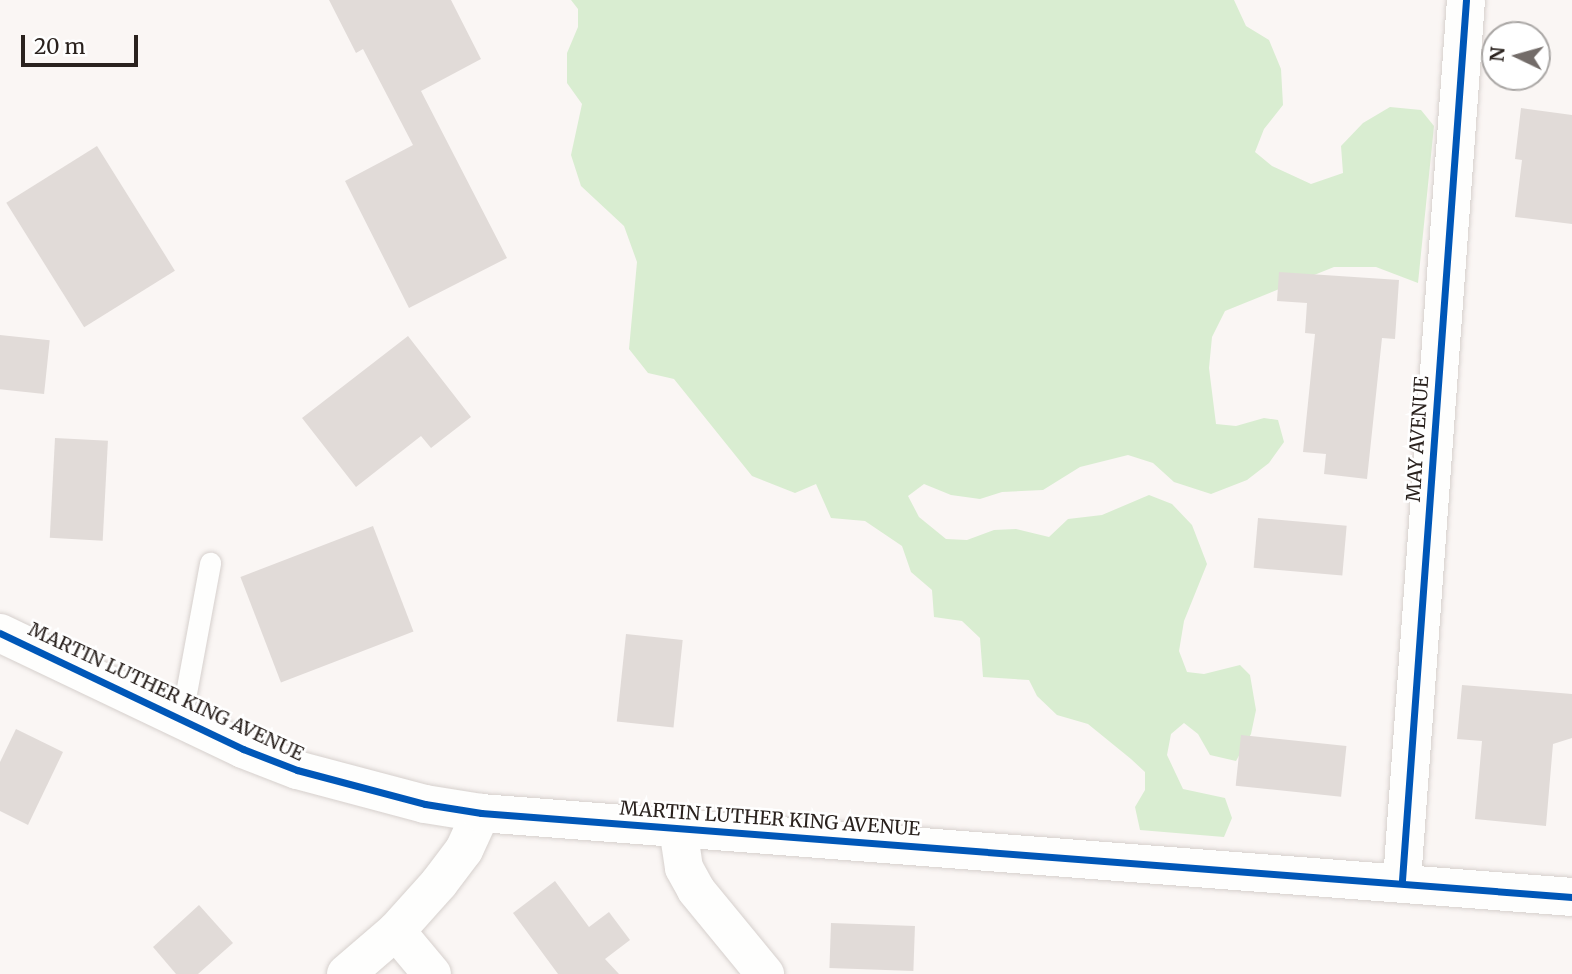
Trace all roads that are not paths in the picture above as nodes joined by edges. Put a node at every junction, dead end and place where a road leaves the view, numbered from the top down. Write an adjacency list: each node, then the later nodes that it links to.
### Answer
1 (1466, 0): 7 (street, MAY AVENUE)
2 (210, 563): 4 (lane)
3 (0, 632): 4 (street, MARTIN LUTHER KING AVENUE)
4 (181, 720): 5 (street, MARTIN LUTHER KING AVENUE)
5 (481, 813): 6 (street, MARTIN LUTHER KING AVENUE); 9 (street)
6 (678, 828): 7 (street, MARTIN LUTHER KING AVENUE); 12 (street)
7 (1402, 880): 8 (street, MARTIN LUTHER KING AVENUE)
8 (1572, 897)
9 (396, 931): 10 (street); 11 (street)
10 (346, 974)
11 (432, 974)
12 (765, 974)

